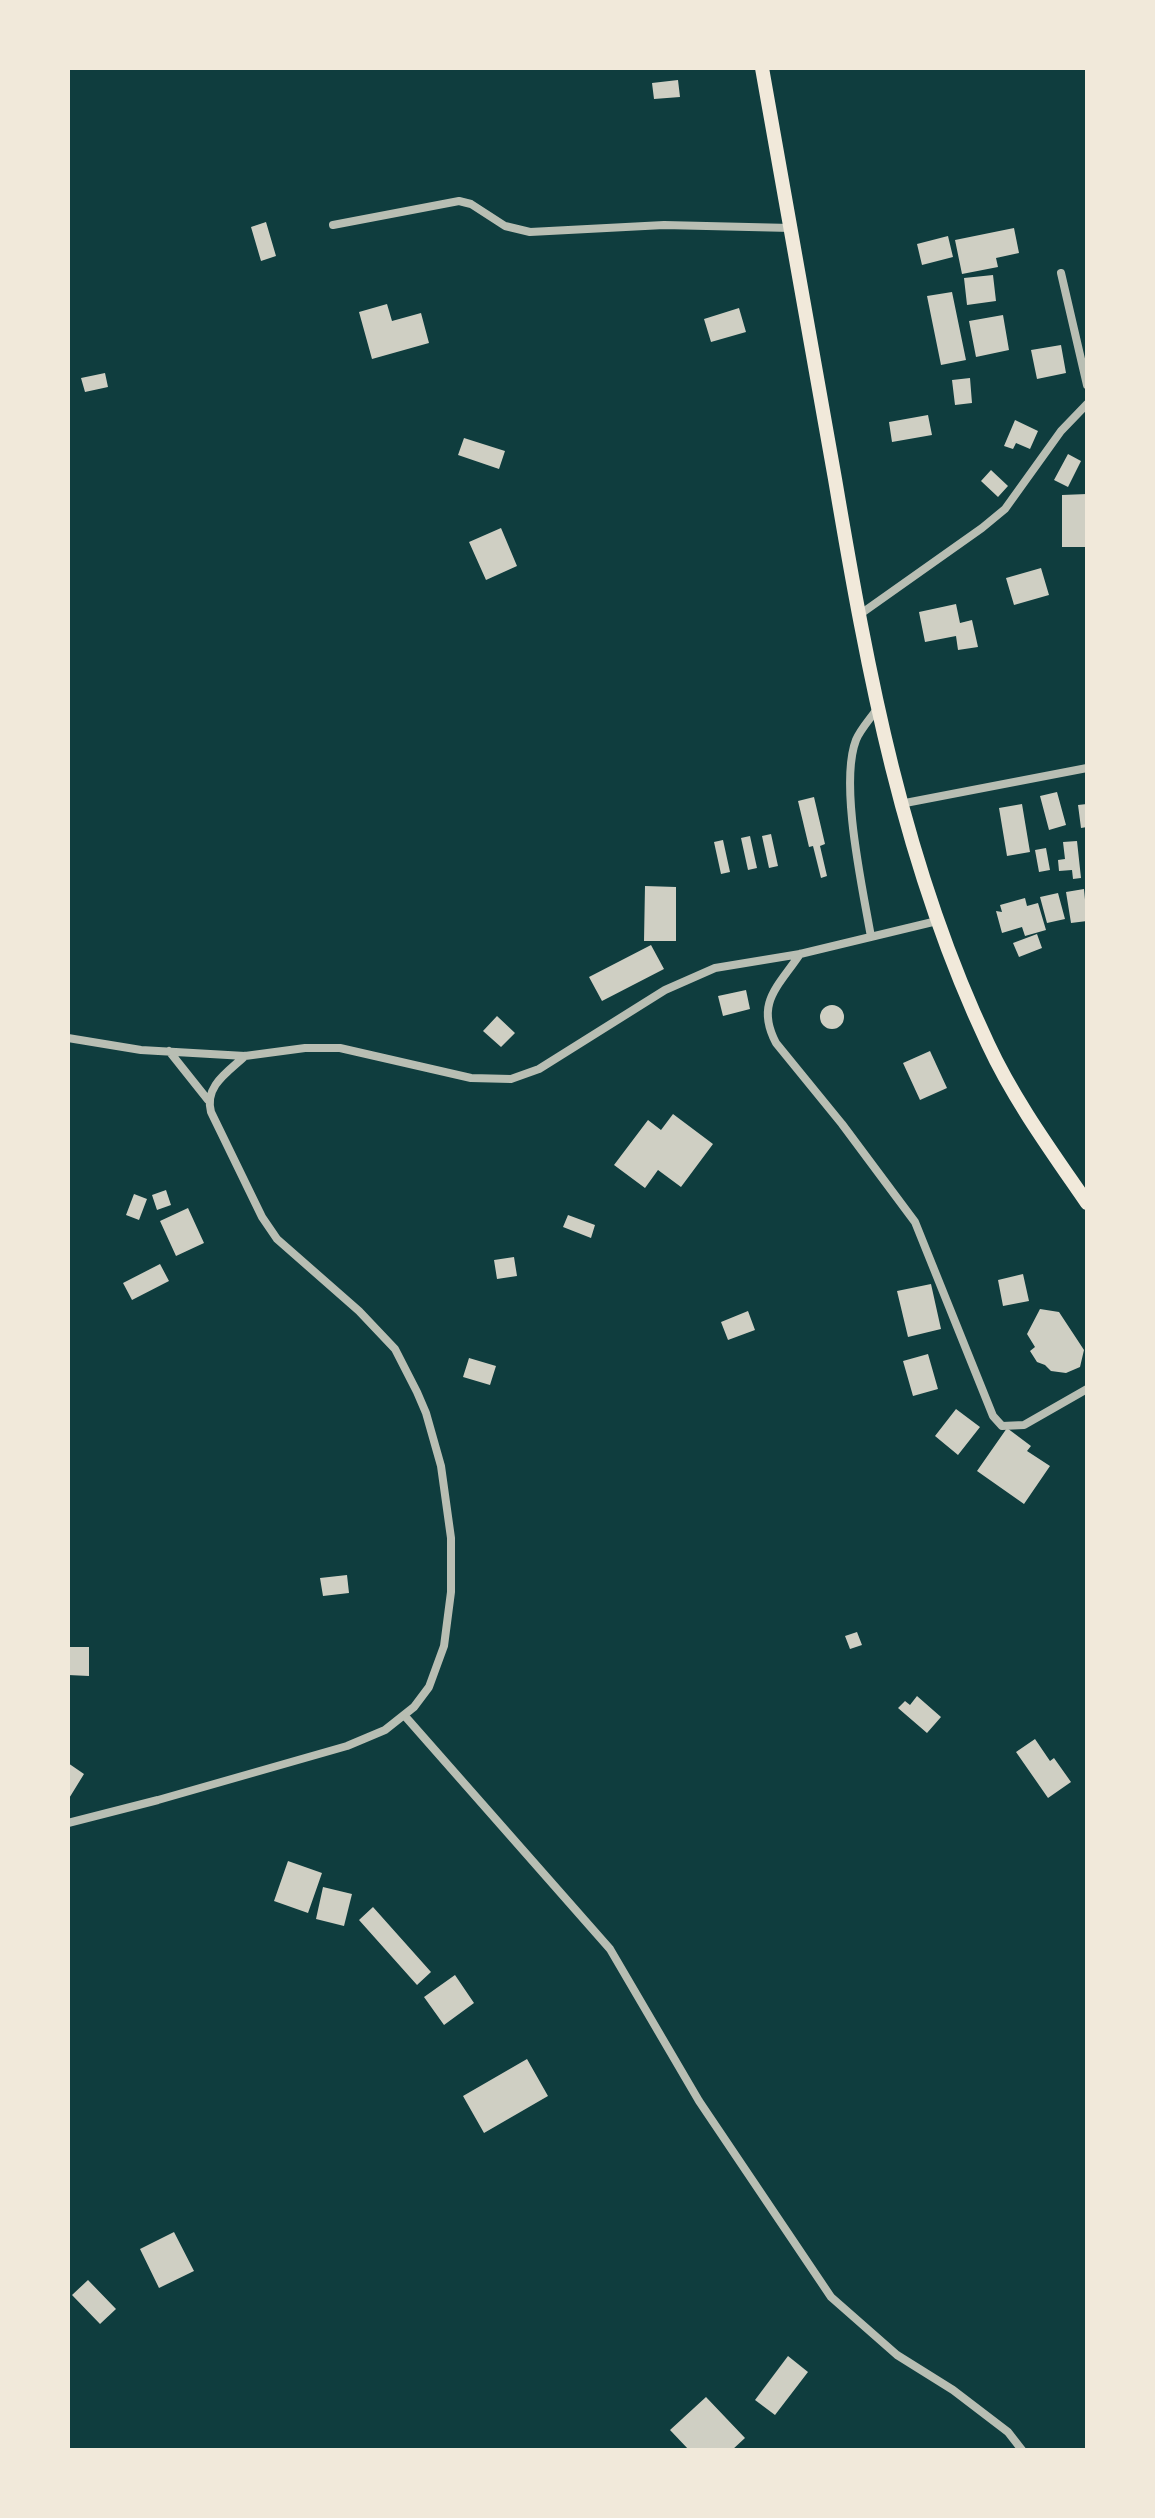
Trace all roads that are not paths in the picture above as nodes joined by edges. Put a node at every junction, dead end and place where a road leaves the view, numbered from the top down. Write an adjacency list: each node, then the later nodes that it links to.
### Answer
1 (762, 68): 3 (main road)
2 (333, 225): 3 (street)
3 (791, 228): 7 (main road)
4 (1061, 273): 5 (street)
5 (1087, 385)
6 (1087, 404): 7 (street)
7 (858, 616): 8 (main road)
8 (877, 709): 10 (main road); 12 (street)
9 (1087, 768): 10 (street)
10 (900, 804): 11 (main road)
11 (937, 921): 12 (street); 18 (main road)
12 (871, 937): 13 (street)
13 (800, 954): 16 (street); 19 (street)
14 (68, 1038): 15 (street)
15 (169, 1051): 16 (street); 17 (street)
16 (245, 1056): 17 (street)
17 (208, 1100): 20 (street)
18 (1087, 1203)
19 (1087, 1389)
20 (404, 1715): 21 (street); 22 (street)
21 (68, 1823)
22 (1022, 2450)

